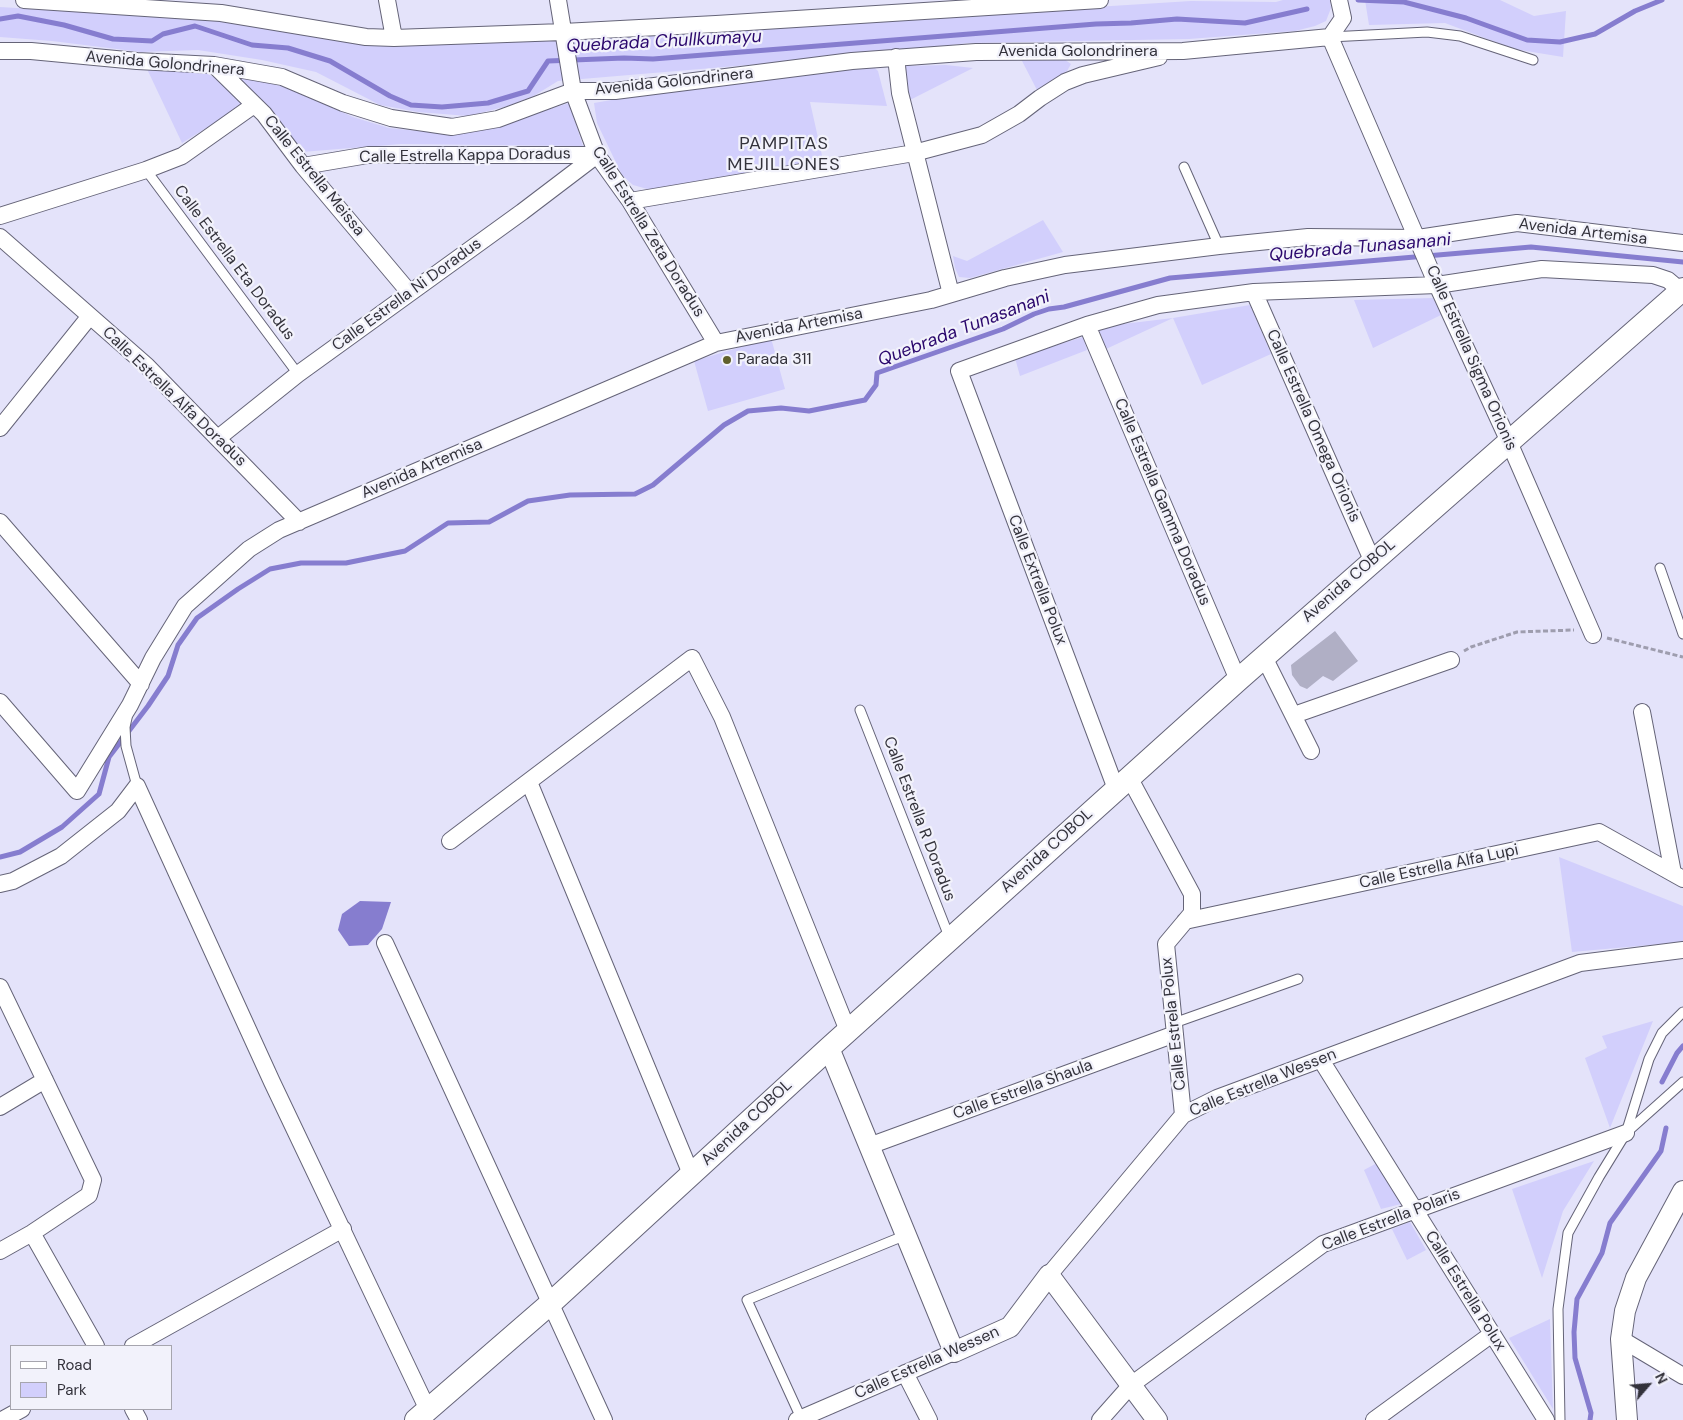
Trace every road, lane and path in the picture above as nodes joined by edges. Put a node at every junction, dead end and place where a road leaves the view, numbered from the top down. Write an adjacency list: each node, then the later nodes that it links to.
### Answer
1 (24, 0): 7 (street)
2 (388, 0): 10 (street)
3 (558, 0): 8 (street, Calle Estrella Zeta Doradus)
4 (1100, 0): 6 (street)
5 (1339, 0): 9 (street)
6 (953, 5): 8 (street)
7 (219, 7): 10 (street)
8 (563, 32): 10 (street); 16 (street, Calle Estrella Zeta Doradus)
9 (1330, 37): 12 (street); 14 (lane); 28 (street, Calle Estrella Sigma Orionis)
10 (394, 38)
11 (0, 51): 15 (street, Avenida Golondrinera)
12 (1183, 52): 13 (street, Avenida Golondrinera); 18 (street)
13 (896, 57): 16 (street, Avenida Golondrinera); 18 (street)
14 (1533, 60)
15 (214, 65): 16 (street, Avenida Golondrinera); 17 (street, Calle Estrella Meissa)
16 (573, 91): 19 (street, Calle Estrella Zeta Doradus)
17 (254, 105): 20 (street, Calle Estrella Meissa); 22 (street)
18 (914, 153): 23 (street); 33 (street)
19 (597, 155): 20 (street, Calle Estrella Kappa Doradus); 23 (street, Calle Estrella Zeta Doradus); 31 (street, Calle Estrella Ni Doradus)
20 (304, 166): 31 (street, Calle Estrella Meissa)
21 (1184, 168): 27 (lane)
22 (146, 170): 24 (street); 37 (lane, Calle Estrella Eta Doradus)
23 (630, 202): 36 (street, Calle Estrella Zeta Doradus)
24 (0, 216)
25 (0, 237): 34 (street, Calle Estrella Alfa Doradus)
26 (1683, 243): 28 (street, Avenida Artemisa)
27 (1219, 246): 28 (street, Avenida Artemisa); 33 (street, Avenida Artemisa)
28 (1423, 251): 29 (street, Calle Estrella Sigma Orionis)
29 (1437, 285): 30 (street); 32 (street); 40 (street, Calle Estrella Sigma Orionis)
30 (1682, 290): 40 (main road, Avenida COBOL)
31 (409, 292): 37 (street, Calle Estrella Ni Doradus)
32 (1254, 292): 35 (street); 43 (street, Calle Estrella Omega Orionis)
33 (951, 294): 36 (street, Avenida Artemisa)
34 (90, 316): 38 (street); 39 (street, Calle Estrella Alfa Doradus)
35 (1086, 325): 50 (street, Calle Estrella Gamma Doradus); 59 (street, Calle Extrella Polux)
36 (716, 343): 42 (street, Avenida Artemisa)
37 (298, 374): 39 (street, Calle Estrella Ni Doradus)
38 (0, 428)
39 (218, 438): 42 (street, Calle Estrella Alfa Doradus)
40 (1509, 442): 43 (main road, Avenida COBOL); 46 (street, Calle Estrella Sigma Orionis)
41 (0, 522): 51 (street)
42 (299, 522): 51 (street, Avenida Artemisa)
43 (1372, 560): 47 (main road, Avenida COBOL)
44 (1660, 568): 45 (lane)
45 (1683, 634)
46 (1593, 635): 48 (path); 49 (path)
47 (1264, 656): 50 (main road, Avenida COBOL); 56 (street)
48 (1683, 657)
49 (1451, 660): 56 (street)
50 (1238, 680): 59 (main road, Avenida COBOL)
51 (141, 684): 53 (street, Avenida Artemisa)
52 (0, 702): 53 (street, Avenida Artemisa)
53 (130, 705): 60 (lane)
54 (860, 710): 65 (lane, Calle Estrella R Doradus)
55 (1642, 712): 62 (street)
56 (1294, 715): 57 (street)
57 (1311, 751)
58 (529, 782): 61 (street); 72 (street); 81 (street)
59 (1123, 783): 64 (street, Calle Estrela Polux); 65 (main road, Avenida COBOL)
60 (137, 786): 63 (street); 84 (street)
61 (450, 841)
62 (1678, 876): 64 (street, Calle Estrella Alfa Lupi)
63 (0, 884)
64 (1185, 920): 71 (street, Calle Estrela Polux)
65 (950, 939): 72 (main road, Avenida COBOL)
66 (385, 943): 89 (street)
67 (1683, 950): 74 (street, Calle Estrella Wessen)
68 (1298, 979): 71 (lane)
69 (0, 987): 75 (street)
70 (1683, 1012): 79 (lane)
71 (1175, 1029): 78 (street, Calle Estrela Polux); 80 (street, Calle Estrella Shaula)
72 (848, 1031): 73 (main road, Avenida COBOL)
73 (829, 1048): 80 (street); 81 (main road, Avenida COBOL)
74 (1321, 1060): 78 (street, Calle Estrella Wessen); 83 (street, Calle Estrella Polux)
75 (45, 1080): 77 (street); 85 (street)
76 (1683, 1082): 79 (lane, Calle Estrella Polaris)
77 (0, 1107)
78 (1183, 1115): 88 (street, Calle Estrella Wessen)
79 (1626, 1133): 83 (street, Calle Estrella Polaris); 108 (lane)
80 (869, 1146): 86 (street)
81 (691, 1174): 89 (main road, Avenida COBOL)
82 (1683, 1192): 91 (street)
83 (1414, 1210): 90 (street, Calle Estrella Polux); 97 (street, Calle Estrella Polaris)
84 (343, 1229): 93 (street); 99 (street)
85 (32, 1233): 87 (street); 92 (street)
86 (906, 1234): 94 (street); 100 (lane)
87 (0, 1251)
88 (1049, 1275): 94 (street, Calle Estrella Wessen); 97 (street)
89 (551, 1303): 99 (main road, Avenida COBOL); 102 (street)
90 (1492, 1334): 106 (street); 107 (street, Calle Estrella Polux)
91 (1621, 1339): 96 (street); 109 (street)
92 (95, 1345)
93 (135, 1345)
94 (954, 1352): 95 (street, Calle Estrella Wessen)
95 (905, 1373): 100 (street, Calle Estrella Wessen); 103 (street)
96 (1683, 1376)
97 (1131, 1385): 104 (street, Calle Estrella Polaris); 105 (street)
98 (20, 1410): 101 (street)
99 (422, 1415)
100 (799, 1419)
101 (2, 1420)
102 (604, 1420)
103 (929, 1420)
104 (1100, 1420)
105 (1157, 1420)
106 (1374, 1420)
107 (1546, 1420)
108 (1560, 1420)
109 (1627, 1420)

